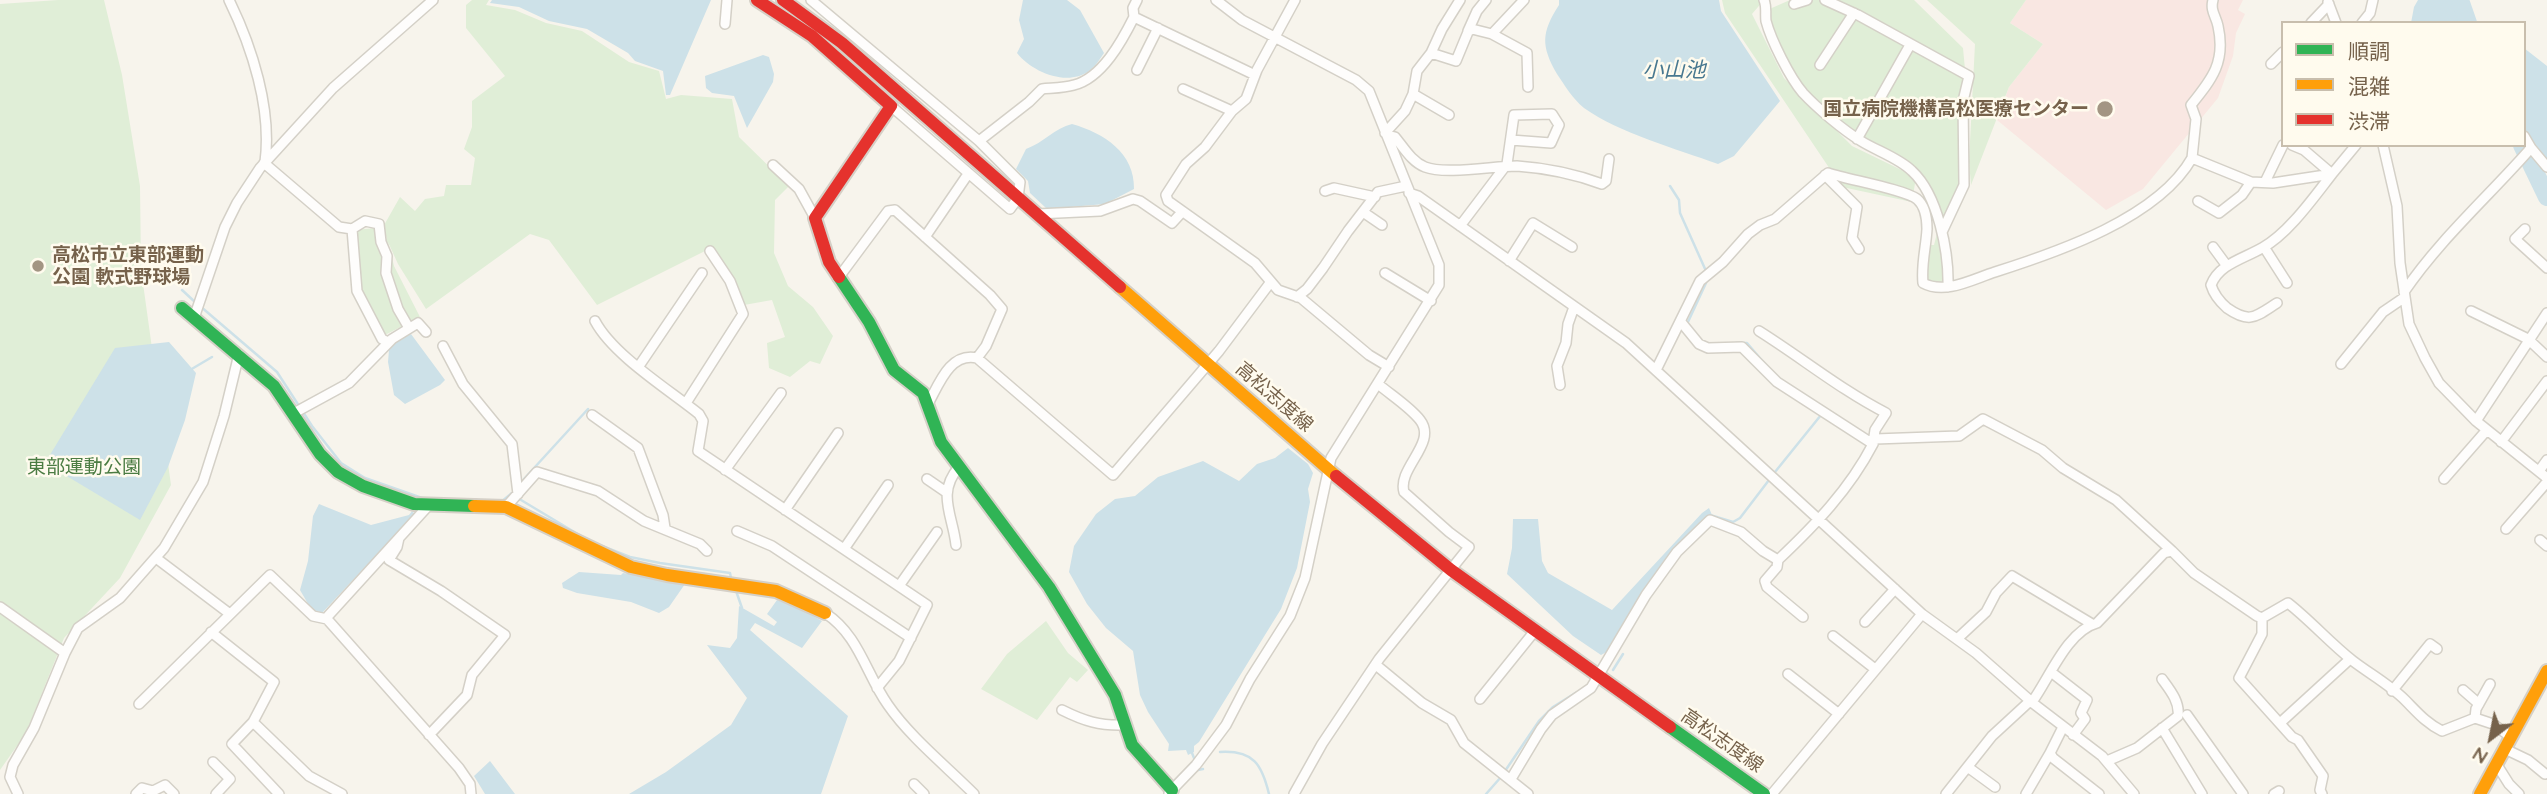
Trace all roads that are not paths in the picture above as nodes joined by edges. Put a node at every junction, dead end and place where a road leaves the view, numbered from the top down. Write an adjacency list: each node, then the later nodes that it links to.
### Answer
1 (229, 0): 55 (street)
2 (433, 0): 55 (street)
3 (727, 0): 25 (street)
4 (757, 0): 40 (street)
5 (783, 0): 67 (street, 高松志度線)
6 (811, 0): 47 (street)
7 (1137, 0): 21 (street)
8 (1216, 0): 29 (street)
9 (1295, 0): 29 (street)
10 (1460, 0): 31 (street)
11 (1486, 0): 27 (street)
12 (1524, 0): 28 (street)
13 (1764, 0): 44 (street)
14 (1807, 0): 19 (street)
15 (1825, 0): 20 (street)
16 (2213, 0): 53 (street)
17 (2373, 0): 24 (street)
18 (2328, 2): 22 (street); 23 (street)
19 (1794, 4)
20 (1854, 13): 30 (street); 34 (street)
21 (1134, 17): 26 (street); 47 (street)
22 (2313, 21)
23 (2335, 21)
24 (2364, 21)
25 (725, 24)
26 (1158, 28): 35 (street); 36 (street)
27 (1468, 32): 28 (street); 31 (street)
28 (1492, 34): 37 (street)
29 (1274, 38): 36 (street); 43 (street)
30 (1910, 45): 44 (street); 78 (street)
31 (1431, 53): 39 (street)
32 (2281, 54): 33 (street)
33 (2271, 64)
34 (1820, 65)
35 (1137, 70)
36 (1255, 75): 41 (street)
37 (1528, 87)
38 (1183, 89): 41 (street)
39 (1413, 94): 42 (street); 43 (street)
40 (891, 106): 59 (street); 72 (street)
41 (1232, 111): 69 (street)
42 (1449, 116)
43 (1386, 134): 58 (street); 64 (street)
44 (1857, 139): 78 (street)
45 (2526, 139): 52 (street)
46 (1511, 140): 46 (street); 58 (street)
47 (979, 141): 67 (street)
48 (2282, 147): 63 (street)
49 (2297, 147): 60 (street)
50 (2355, 147): 60 (street)
51 (2384, 147): 95 (street)
52 (2531, 148): 57 (street); 95 (street)
53 (2192, 158): 62 (street); 94 (street)
54 (1609, 159): 58 (street)
55 (264, 163): 75 (street); 103 (street)
56 (773, 165): 72 (street)
57 (2547, 167)
58 (1504, 168): 74 (street)
59 (968, 174): 67 (street); 79 (street)
60 (2332, 174): 63 (street); 83 (street)
61 (1825, 175): 84 (street); 94 (street); 105 (street)
62 (2251, 182): 63 (street); 68 (street)
63 (2265, 182)
64 (1408, 189): 66 (street); 74 (street); 97 (street)
65 (1325, 191): 66 (street)
66 (1375, 197): 70 (street)
67 (1018, 198): 71 (street, 高松志度線)
68 (2198, 201)
69 (1182, 212): 71 (street); 92 (street)
70 (1363, 212): 73 (street); 96 (street)
71 (1037, 214): 115 (street, 高松志度線)
72 (815, 218): 91 (street)
73 (1382, 225)
74 (1460, 226): 86 (street)
75 (352, 229): 106 (street); 110 (street)
76 (1563, 229): 80 (street)
77 (2525, 229): 88 (street)
78 (1941, 233): 94 (street)
79 (925, 237): 91 (street); 113 (street)
80 (1558, 238): 81 (street); 86 (street)
81 (1572, 247)
82 (2213, 247): 87 (street)
83 (2264, 247): 87 (street); 93 (street)
84 (1859, 249)
85 (710, 251): 124 (street)
86 (1509, 261): 99 (street)
87 (2227, 266): 98 (street)
88 (2547, 268)
89 (702, 273): 117 (street)
90 (1385, 273): 97 (street)
91 (839, 277): 125 (street)
92 (1270, 283): 96 (street); 115 (street)
93 (2287, 283)
94 (1948, 287)
95 (2405, 295): 116 (street); 128 (street)
96 (1297, 297): 118 (street)
97 (1431, 301): 118 (street)
98 (2277, 303)
99 (1574, 307): 119 (street); 122 (street)
100 (182, 308): 103 (street)
101 (2470, 312): 109 (street)
102 (2547, 313): 109 (street)
103 (194, 318): 112 (street)
104 (595, 321): 117 (street)
105 (1681, 322): 119 (street); 131 (street)
106 (409, 328): 108 (street); 110 (street)
107 (1759, 331): 131 (street)
108 (426, 332)
109 (2528, 339): 114 (street); 128 (street)
110 (388, 342): 126 (street)
111 (443, 346): 142 (street)
112 (239, 354): 126 (street); 156 (street)
113 (977, 358): 115 (street); 125 (street)
114 (2547, 358)
115 (1207, 364): 135 (street, 高松志度線)
116 (2341, 364)
117 (639, 366): 124 (street)
118 (1389, 367): 121 (street)
119 (1656, 370): 146 (street)
120 (2547, 381): 132 (street)
121 (1378, 384): 135 (street); 158 (street)
122 (1560, 385)
123 (781, 393): 136 (street)
124 (686, 403): 136 (street)
125 (928, 404): 134 (street)
126 (294, 413): 143 (street)
127 (592, 415): 147 (street)
128 (2476, 421): 129 (street)
129 (2486, 431): 132 (street); 139 (street)
130 (838, 433): 145 (street)
131 (1874, 442): 146 (street); 155 (street)
132 (2501, 442): 137 (street)
133 (2547, 460): 137 (street)
134 (959, 467): 141 (street); 199 (street)
135 (1328, 469): 158 (street, 高松志度線); 215 (street)
136 (725, 470): 145 (street)
137 (2544, 477): 148 (street)
138 (927, 479): 141 (street)
139 (2444, 480)
140 (888, 485): 153 (street)
141 (946, 492): 152 (street)
142 (518, 494): 144 (street); 147 (street)
143 (429, 505): 144 (street); 151 (street)
144 (506, 507): 162 (street)
145 (785, 510): 153 (street)
146 (1820, 520): 157 (street); 160 (street)
147 (665, 528): 154 (street)
148 (2506, 529)
149 (737, 531): 173 (street)
150 (937, 532): 159 (street)
151 (399, 538): 167 (street); 202 (street)
152 (956, 545)
153 (844, 549): 159 (street)
154 (707, 551)
155 (2172, 551): 166 (street); 169 (street)
156 (156, 558): 163 (street); 176 (street)
157 (1778, 560): 165 (street); 183 (street)
158 (1451, 570): 171 (street, 高松志度線); 178 (street)
159 (899, 586): 173 (street)
160 (1895, 589): 164 (street); 168 (street)
161 (0, 607): 176 (street)
162 (825, 613): 186 (street)
163 (230, 614): 167 (street); 170 (street)
164 (1922, 614): 174 (street); 179 (street)
165 (1803, 617)
166 (2262, 618): 177 (street); 198 (street)
167 (327, 619): 202 (street)
168 (1866, 622)
169 (2092, 624): 174 (street); 181 (street)
170 (211, 632): 191 (street); 197 (street)
171 (1534, 632): 183 (street, 高松志度線); 189 (street)
172 (1833, 636): 179 (street)
173 (911, 638): 186 (street)
174 (1957, 639): 190 (street)
175 (2437, 649): 188 (street)
176 (65, 653): 216 (street)
177 (2350, 659): 188 (street); 198 (street)
178 (1376, 664): 211 (street); 224 (street)
179 (1875, 669): 194 (street)
180 (2547, 671): 204 (street)
181 (2051, 672): 190 (street); 203 (street)
182 (1788, 674): 194 (street)
183 (1597, 676): 211 (street); 226 (street, 高松志度線)
184 (2162, 679): 201 (street)
185 (2490, 684): 192 (street)
186 (877, 688): 214 (street)
187 (2463, 690): 192 (street)
188 (2392, 691): 196 (street)
189 (1480, 699)
190 (2031, 702): 200 (street); 209 (street)
191 (139, 704)
192 (2479, 704): 196 (street)
193 (1062, 710): 199 (street)
194 (1839, 714): 227 (street)
195 (2187, 715): 233 (street)
196 (2475, 718): 204 (street)
197 (253, 722): 220 (street); 221 (street)
198 (2280, 723): 234 (street)
199 (1124, 725): 215 (street)
200 (2063, 727): 203 (street); 205 (street)
201 (2162, 728): 206 (street); 232 (street)
202 (429, 735): 222 (street)
203 (2073, 735): 206 (street)
204 (2508, 743): 208 (street); 210 (street)
205 (2050, 753): 229 (street); 230 (street)
206 (2107, 761): 231 (street)
207 (214, 762): 219 (street)
208 (2497, 765): 235 (street); 236 (street)
209 (1969, 768): 213 (street); 228 (street)
210 (2545, 774)
211 (1506, 776): 225 (street)
212 (914, 784): 223 (street)
213 (1995, 787)
214 (968, 792)
215 (1170, 792)
216 (18, 794)
217 (136, 794): 218 (street)
218 (174, 794)
219 (216, 794)
220 (279, 794)
221 (342, 794)
222 (471, 794)
223 (924, 794)
224 (1293, 794)
225 (1528, 794)
226 (1764, 794)
227 (1772, 794)
228 (1946, 794)
229 (2026, 794)
230 (2099, 794)
231 (2134, 794)
232 (2202, 794)
233 (2243, 794)
234 (2322, 794)
235 (2480, 794)
236 (2519, 794)

